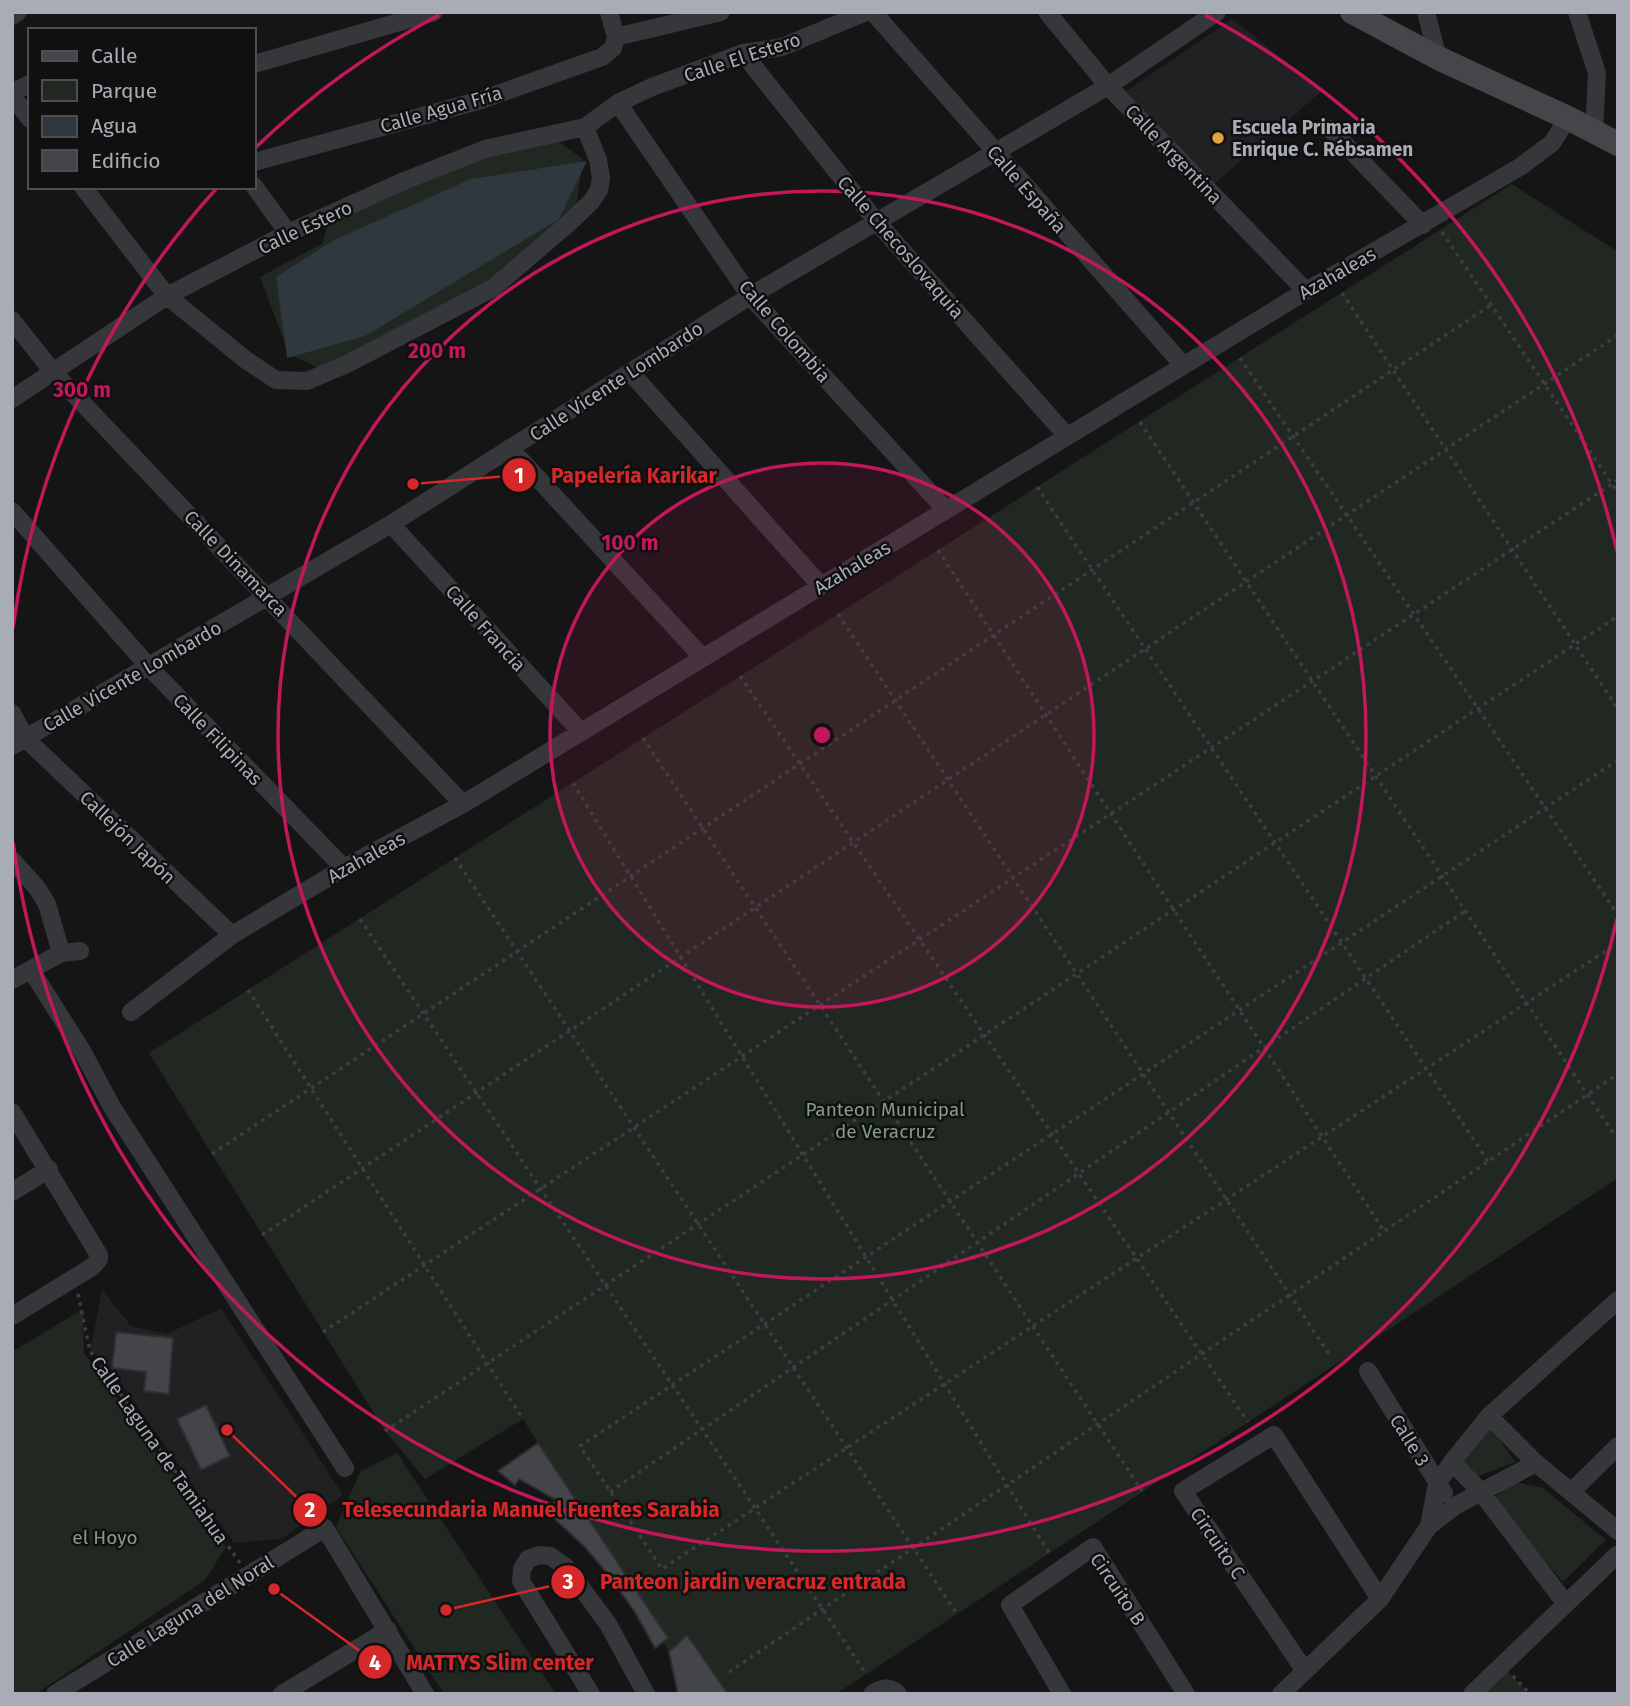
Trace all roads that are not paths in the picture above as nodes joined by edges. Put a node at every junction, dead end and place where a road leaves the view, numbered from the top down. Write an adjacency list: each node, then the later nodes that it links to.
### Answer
1 (18, 12): 12 (street)
2 (434, 12): 16 (street)
3 (609, 12): 13 (street)
4 (721, 12): 13 (street)
5 (866, 12): 14 (street, Calle El Estero)
6 (873, 12): 27 (street, Calle España)
7 (1046, 12): 18 (street, Calle Argentina)
8 (1217, 12): 18 (street, Calle Vicente Lombardo)
9 (1352, 12): 15 (street)
10 (1426, 12): 15 (street)
11 (1577, 12): 25 (street)
12 (12, 16)
13 (616, 37): 28 (street, Calle Agua Fría)
14 (743, 53): 20 (street, Calle El Estero); 31 (street, Calle Checoslovaquia)
15 (1438, 58): 22 (street)
16 (256, 63)
17 (28, 85): 19 (street)
18 (1108, 86): 27 (street, Calle Vicente Lombardo); 34 (street, Calle Argentina)
19 (12, 94): 21 (street)
20 (618, 103): 23 (street, Calle Estero); 36 (street, Calle Colombia)
21 (28, 116)
22 (1568, 118): 25 (street); 32 (street, Azahaleas)
23 (585, 127): 33 (street, Calle Estero); 35 (street)
24 (1330, 129): 32 (street)
25 (1594, 132): 26 (street)
26 (1618, 144)
27 (994, 152): 31 (street, Calle Vicente Lombardo); 38 (street, Calle España)
28 (256, 161)
29 (85, 189): 35 (street)
30 (256, 189): 33 (street)
31 (876, 221): 36 (street, Calle Vicente Lombardo); 42 (street, Calle Checoslovaquia)
32 (1432, 228): 34 (street, Azahaleas)
33 (288, 233): 35 (street, Calle Estero)
34 (1306, 290): 38 (street, Azahaleas)
35 (167, 296): 39 (street, Calle Estero)
36 (750, 296): 40 (street, Calle Vicente Lombardo); 44 (street, Calle Colombia)
37 (12, 320): 39 (street, Calle Dinamarca)
38 (1183, 365): 42 (street, Azahaleas)
39 (53, 372): 41 (street, Calle Estero); 48 (street, Calle Dinamarca)
40 (630, 372): 43 (street, Calle Vicente Lombardo); 47 (street)
41 (12, 399)
42 (1067, 436): 44 (street, Azahaleas)
43 (510, 449): 46 (street, Calle Vicente Lombardo); 49 (street)
44 (946, 510): 47 (street, Azahaleas)
45 (12, 511): 50 (street, Calle Filipinas)
46 (391, 524): 48 (street, Calle Vicente Lombardo); 52 (street, Calle Francia)
47 (821, 586): 49 (street, Azahaleas)
48 (268, 597): 50 (street, Calle Vicente Lombardo); 54 (street, Calle Dinamarca)
49 (703, 658): 52 (street, Azahaleas)
50 (149, 667): 53 (street, Calle Vicente Lombardo); 56 (street, Calle Filipinas)
51 (12, 713): 53 (street, Callejón Japón)
52 (581, 732): 54 (street, Azahaleas)
53 (19, 742): 57 (street, Callejón Japón)
54 (463, 804): 56 (street, Azahaleas)
55 (12, 860): 58 (street)
56 (344, 868): 57 (street, Azahaleas)
57 (232, 935): 60 (street, Azahaleas)
58 (31, 970): 59 (street); 71 (street)
59 (12, 980)
60 (131, 1012)
61 (12, 1112): 62 (street)
62 (49, 1169): 63 (street); 65 (street)
63 (12, 1192)
64 (1618, 1300): 67 (street)
65 (12, 1316)
66 (1368, 1371): 72 (street, Calle 3)
67 (1489, 1416): 69 (street); 70 (street)
68 (1618, 1446): 74 (street)
69 (1452, 1462): 72 (street); 73 (street)
70 (1535, 1463): 73 (street); 74 (street)
71 (345, 1468)
72 (1437, 1484): 75 (street, Calle 3); 76 (street)
73 (1481, 1492): 75 (street); 80 (street)
74 (1571, 1492): 77 (street)
75 (1455, 1506): 76 (street)
76 (1429, 1526): 79 (street)
77 (1618, 1531)
78 (1618, 1554): 80 (street)
79 (1380, 1598): 82 (street); 82 (street, Circuito C)
80 (1566, 1604): 93 (street)
81 (388, 1630): 83 (street, Calle Laguna del Noral); 84 (street); 85 (street)
82 (1305, 1671): 92 (street)
83 (55, 1694)
84 (282, 1694)
85 (425, 1694)
86 (591, 1694): 87 (street)
87 (646, 1694)
88 (872, 1694): 89 (street)
89 (898, 1694)
90 (1062, 1694): 91 (street, Circuito B)
91 (1186, 1694)
92 (1281, 1694)
93 (1472, 1694)

